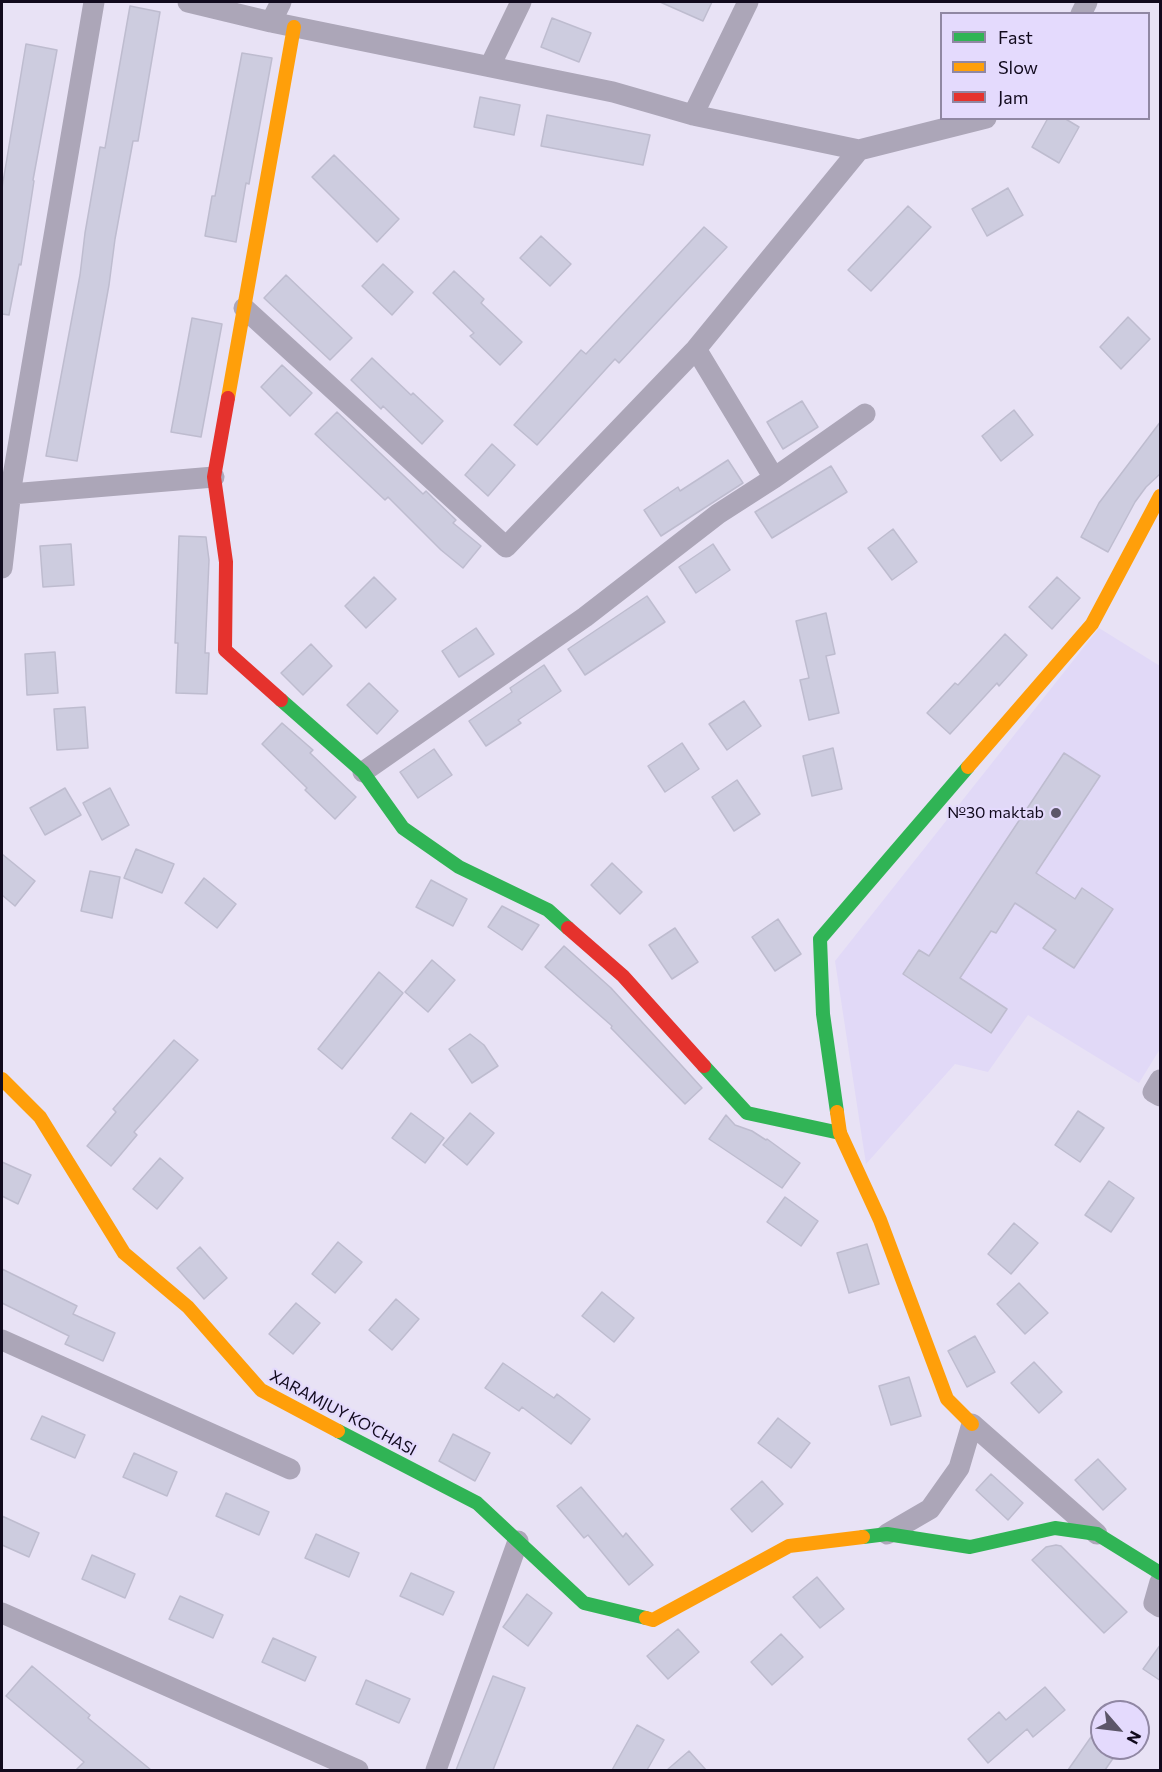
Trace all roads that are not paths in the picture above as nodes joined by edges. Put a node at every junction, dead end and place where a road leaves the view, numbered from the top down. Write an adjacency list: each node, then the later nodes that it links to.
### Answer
1 (94, 2): 17 (street)
2 (188, 2): 6 (street)
3 (281, 2): 6 (street)
4 (521, 2): 8 (street)
5 (748, 2): 9 (street)
6 (271, 22): 7 (street)
7 (294, 27): 8 (street); 12 (street)
8 (490, 66): 9 (street)
9 (693, 115): 11 (street)
10 (978, 120): 11 (street)
11 (859, 150): 13 (street)
12 (244, 308): 13 (street); 15 (street)
13 (696, 349): 16 (street)
14 (865, 414): 16 (street)
15 (214, 477): 17 (street); 20 (street)
16 (774, 478): 20 (street)
17 (8, 486): 19 (street)
18 (1161, 496): 24 (street)
19 (2, 568)
20 (363, 772): 24 (street)
21 (2, 1079): 30 (street, XARAMJUY KO'CHASI)
22 (1161, 1080): 23 (street)
23 (1161, 1096)
24 (840, 1133): 26 (street)
25 (2, 1340): 27 (street)
26 (972, 1425): 28 (street); 29 (street)
27 (290, 1468)
28 (887, 1534): 29 (street, XARAMJUY KO'CHASI); 30 (street, XARAMJUY KO'CHASI)
29 (1097, 1534): 31 (street)
30 (518, 1541): 36 (street)
31 (1161, 1573)
32 (1161, 1582): 33 (street)
33 (1161, 1607)
34 (2, 1613): 35 (street)
35 (358, 1770)
36 (436, 1770)

